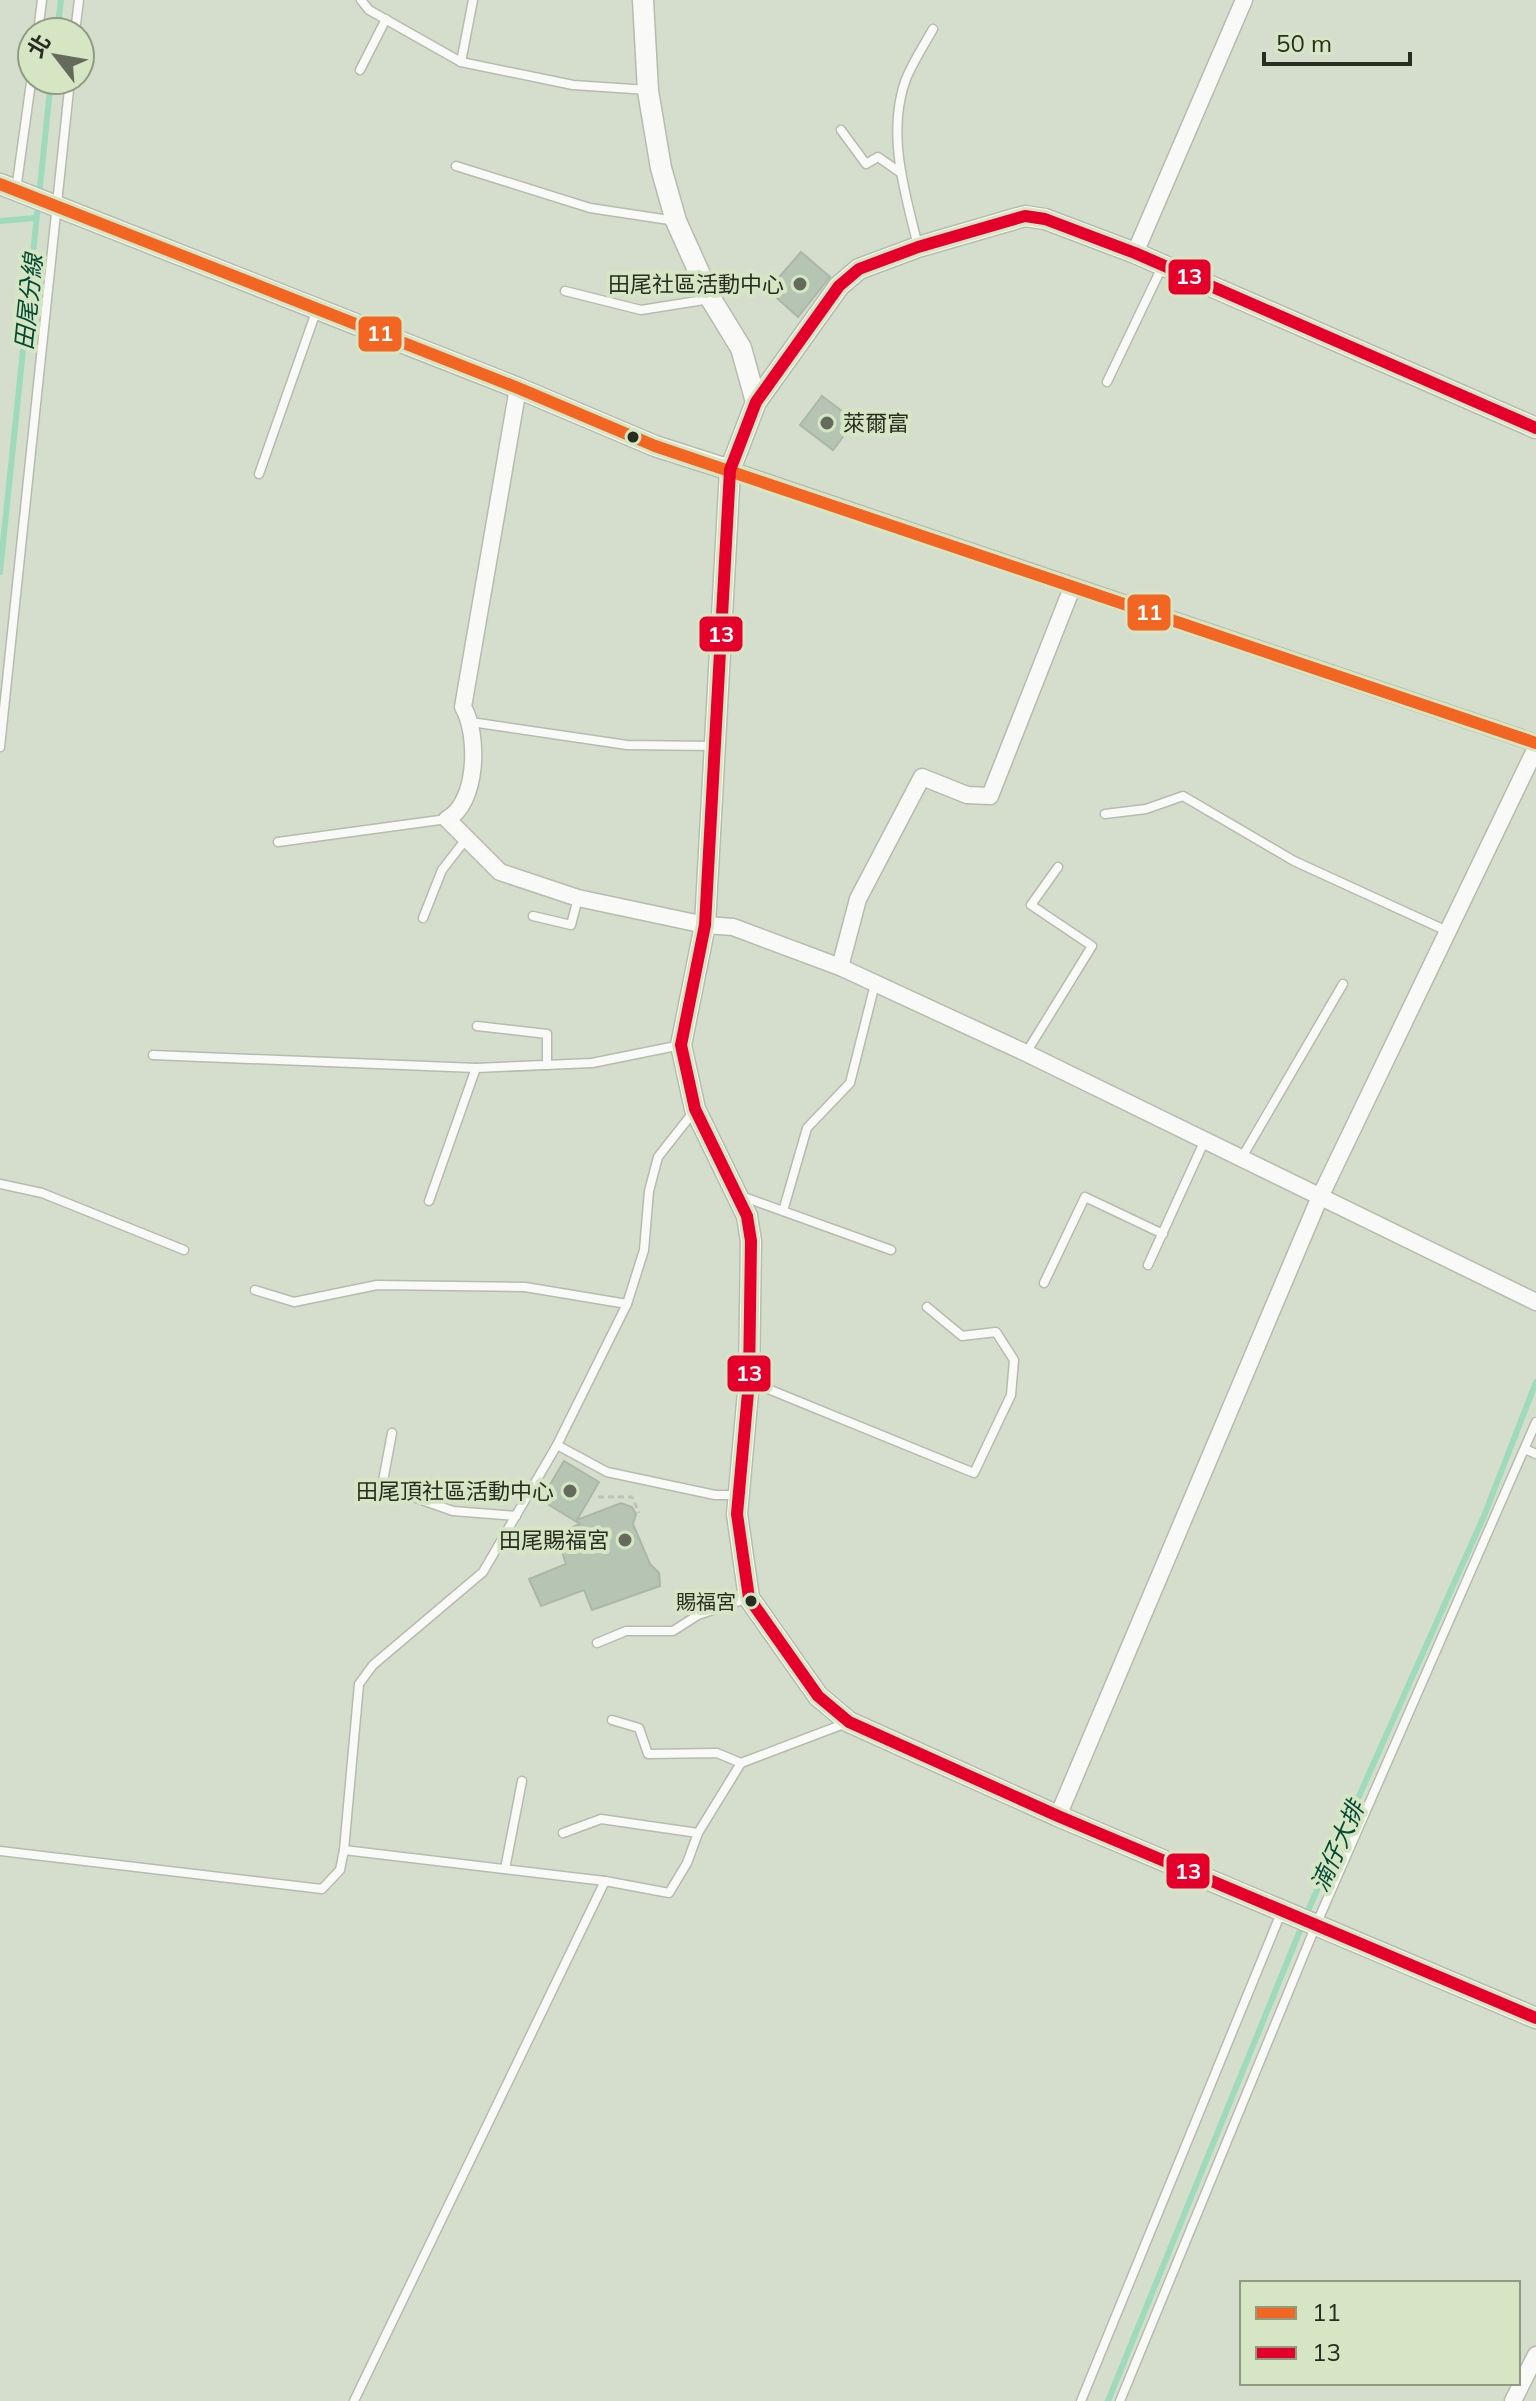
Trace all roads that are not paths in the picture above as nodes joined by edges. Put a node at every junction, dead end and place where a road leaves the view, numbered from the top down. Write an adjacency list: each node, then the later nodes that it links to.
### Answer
1 (361, 0): 5 (lane)
2 (473, 0): 7 (lane)
3 (643, 0): 9 (street)
4 (1244, 0): 19 (street)
5 (386, 19): 7 (lane); 8 (lane)
6 (933, 29): 14 (lane)
7 (461, 62): 9 (lane)
8 (360, 70)
9 (648, 91): 17 (street)
10 (28, 96): 15 (lane)
11 (68, 96): 16 (lane)
12 (841, 130): 14 (lane)
13 (456, 166): 17 (lane)
14 (901, 173): 18 (lane)
15 (8, 188): 16 (street)
16 (56, 206): 23 (street); 34 (lane)
17 (676, 221): 22 (street)
18 (918, 247): 19 (street); 26 (street)
19 (1135, 253): 20 (street)
20 (1162, 267): 24 (lane); 27 (street)
21 (565, 291): 22 (lane)
22 (711, 299): 26 (street)
23 (318, 309): 25 (street); 29 (lane)
24 (1107, 382)
25 (518, 388): 28 (street); 31 (street)
26 (756, 402): 28 (street)
27 (1536, 428)
28 (730, 470): 30 (street); 32 (street)
29 (259, 474)
30 (1072, 588): 33 (street); 45 (street)
31 (471, 722): 32 (lane); 36 (street)
32 (714, 746): 43 (street)
33 (1536, 746): 44 (street)
34 (0, 747)
35 (1105, 814): 44 (lane)
36 (447, 819): 37 (street); 38 (lane)
37 (466, 839): 40 (street); 42 (lane)
38 (278, 842)
39 (1058, 867): 50 (lane)
40 (578, 898): 41 (lane); 43 (street)
41 (533, 916)
42 (423, 918)
43 (705, 925): 45 (street); 49 (street)
44 (1448, 932): 59 (street)
45 (840, 967): 46 (street)
46 (875, 984): 50 (street); 61 (lane)
47 (1343, 984): 56 (lane)
48 (477, 1026): 52 (lane)
49 (681, 1045): 52 (lane); 54 (street)
50 (1026, 1053): 55 (street)
51 (153, 1055): 53 (lane)
52 (547, 1065): 53 (lane)
53 (476, 1068): 60 (lane)
54 (695, 1109): 58 (street); 69 (lane)
55 (1204, 1142): 56 (street); 62 (lane)
56 (1240, 1160): 59 (street)
57 (0, 1184): 63 (lane)
58 (738, 1195): 61 (lane); 71 (street)
59 (1319, 1199): 68 (street); 85 (street)
60 (429, 1201)
61 (783, 1211): 64 (lane)
62 (1163, 1234): 65 (lane); 66 (lane)
63 (184, 1250)
64 (891, 1250)
65 (1148, 1265)
66 (1044, 1283)
67 (255, 1290): 69 (lane)
68 (1536, 1302)
69 (627, 1304): 74 (lane)
70 (927, 1307): 71 (lane)
71 (749, 1381): 77 (street)
72 (1536, 1422): 75 (lane)
73 (392, 1433): 78 (lane)
74 (557, 1445): 77 (lane); 78 (lane)
75 (1525, 1449): 76 (lane); 92 (lane)
76 (1536, 1454)
77 (733, 1510): 79 (street)
78 (516, 1516): 88 (lane)
79 (749, 1598): 80 (lane); 82 (street)
80 (597, 1643)
81 (612, 1720): 83 (lane)
82 (849, 1722): 83 (lane); 85 (street)
83 (741, 1763): 87 (lane)
84 (522, 1781): 90 (lane)
85 (1058, 1816): 92 (street)
86 (563, 1833): 87 (lane)
87 (698, 1833): 91 (lane)
88 (344, 1850): 89 (lane); 90 (lane)
89 (0, 1851)
90 (505, 1869): 91 (lane)
91 (605, 1881): 95 (lane)
92 (1302, 1919): 93 (street); 96 (lane); 97 (lane)
93 (1536, 2018)
94 (1536, 2355): 98 (street)
95 (354, 2401)
96 (1081, 2401)
97 (1120, 2401)
98 (1513, 2401)

